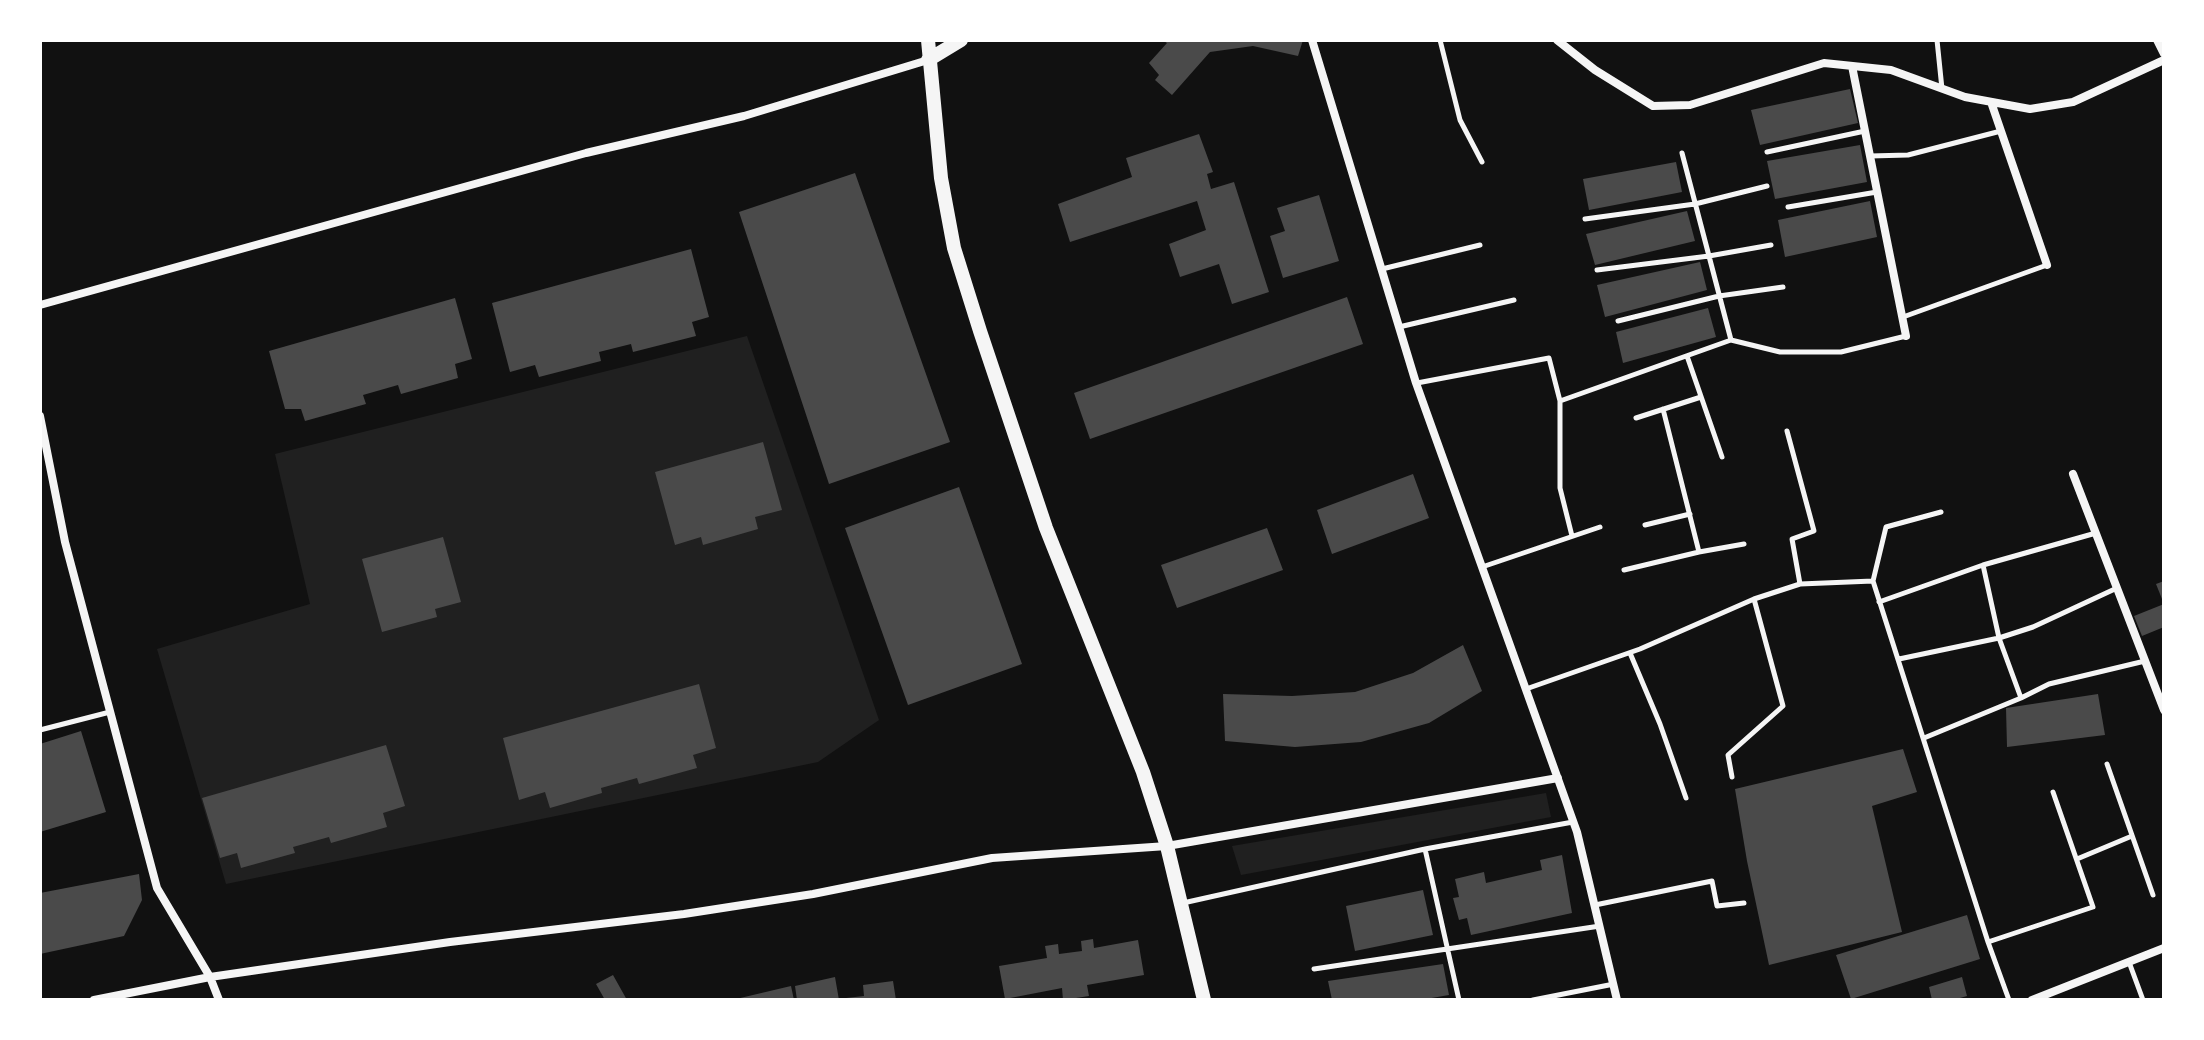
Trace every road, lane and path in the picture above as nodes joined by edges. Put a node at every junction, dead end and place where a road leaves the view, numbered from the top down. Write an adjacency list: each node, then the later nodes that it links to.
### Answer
1 (928, 40): 9 (street)
2 (961, 40): 9 (street)
3 (1312, 40): 28 (street)
4 (1440, 40): 18 (lane)
5 (1557, 40): 10 (street)
6 (1937, 40): 11 (lane)
7 (2157, 40): 8 (street)
8 (2164, 57): 12 (street)
9 (928, 60): 33 (street); 82 (street)
10 (1852, 66): 11 (street); 13 (street)
11 (1942, 89): 12 (street)
12 (1991, 102): 14 (street)
13 (1865, 131): 15 (lane); 17 (street)
14 (2001, 131): 17 (lane); 27 (street)
15 (1767, 152)
16 (1682, 153): 21 (lane)
17 (1870, 156): 20 (street)
18 (1482, 162)
19 (1767, 186): 21 (lane)
20 (1877, 192): 22 (lane); 34 (street)
21 (1695, 204): 23 (lane); 26 (lane)
22 (1788, 207)
23 (1585, 219)
24 (1480, 245): 28 (lane)
25 (1771, 245): 26 (lane)
26 (1709, 256): 29 (lane); 31 (lane)
27 (2047, 265): 34 (lane)
28 (1382, 269): 36 (street)
29 (1597, 270)
30 (1783, 287): 31 (lane)
31 (1719, 296): 35 (lane); 38 (lane)
32 (1514, 300): 36 (lane)
33 (40, 305)
34 (1902, 318): 37 (street)
35 (1618, 321)
36 (1399, 327): 40 (street)
37 (1906, 336): 38 (lane)
38 (1731, 340): 39 (lane)
39 (1687, 356): 41 (lane); 42 (lane)
40 (1416, 383): 42 (lane); 58 (street)
41 (1701, 397): 43 (lane); 47 (lane)
42 (1560, 401): 54 (lane)
43 (1663, 409): 45 (lane); 50 (lane)
44 (40, 416): 72 (street)
45 (1636, 418)
46 (1787, 431): 61 (lane)
47 (1722, 457)
48 (2073, 474): 53 (street)
49 (1941, 512): 60 (lane)
50 (1690, 514): 51 (lane); 56 (lane)
51 (1645, 525)
52 (1600, 527): 54 (lane)
53 (2096, 533): 57 (lane); 62 (street)
54 (1572, 536): 58 (lane)
55 (1744, 544): 56 (lane)
56 (1699, 552): 59 (lane)
57 (1983, 565): 64 (lane); 65 (lane)
58 (1482, 567): 69 (street)
59 (1624, 570)
60 (1873, 581): 61 (lane); 64 (lane)
61 (1800, 584): 63 (lane)
62 (2117, 588): 65 (lane); 68 (street)
63 (1754, 599): 66 (lane); 76 (lane)
64 (1879, 602): 67 (lane)
65 (1999, 638): 67 (lane); 70 (lane)
66 (1630, 653): 69 (lane); 79 (lane)
67 (1899, 659): 74 (lane)
68 (2145, 661): 70 (lane); 71 (street)
69 (1526, 689): 77 (street)
70 (2021, 698): 74 (lane)
71 (2164, 710)
72 (110, 712): 73 (lane); 95 (street)
73 (40, 730)
74 (1924, 738): 90 (lane)
75 (2107, 764): 81 (lane)
76 (1732, 777)
77 (1558, 778): 80 (street); 82 (street)
78 (2053, 792): 84 (lane)
79 (1686, 798)
80 (1573, 822): 83 (lane); 88 (street)
81 (2132, 836): 84 (lane); 85 (lane)
82 (1167, 846): 86 (street); 95 (street)
83 (1425, 849): 86 (lane); 92 (lane)
84 (2077, 859): 90 (lane)
85 (2153, 895)
86 (1182, 903): 99 (street)
87 (1744, 903): 88 (lane)
88 (1595, 905): 89 (street)
89 (1600, 926): 92 (lane); 96 (street)
90 (1988, 942): 103 (lane)
91 (2164, 948): 93 (street)
92 (1447, 949): 94 (lane); 100 (lane)
93 (2129, 962): 104 (street); 105 (lane)
94 (1314, 969)
95 (210, 977): 97 (street); 98 (street)
96 (1615, 984): 101 (lane); 102 (street)
97 (94, 1000)
98 (219, 1000)
99 (1204, 1000)
100 (1459, 1000)
101 (1533, 1000)
102 (1617, 1000)
103 (2009, 1000)
104 (2032, 1000)
105 (2143, 1000)

